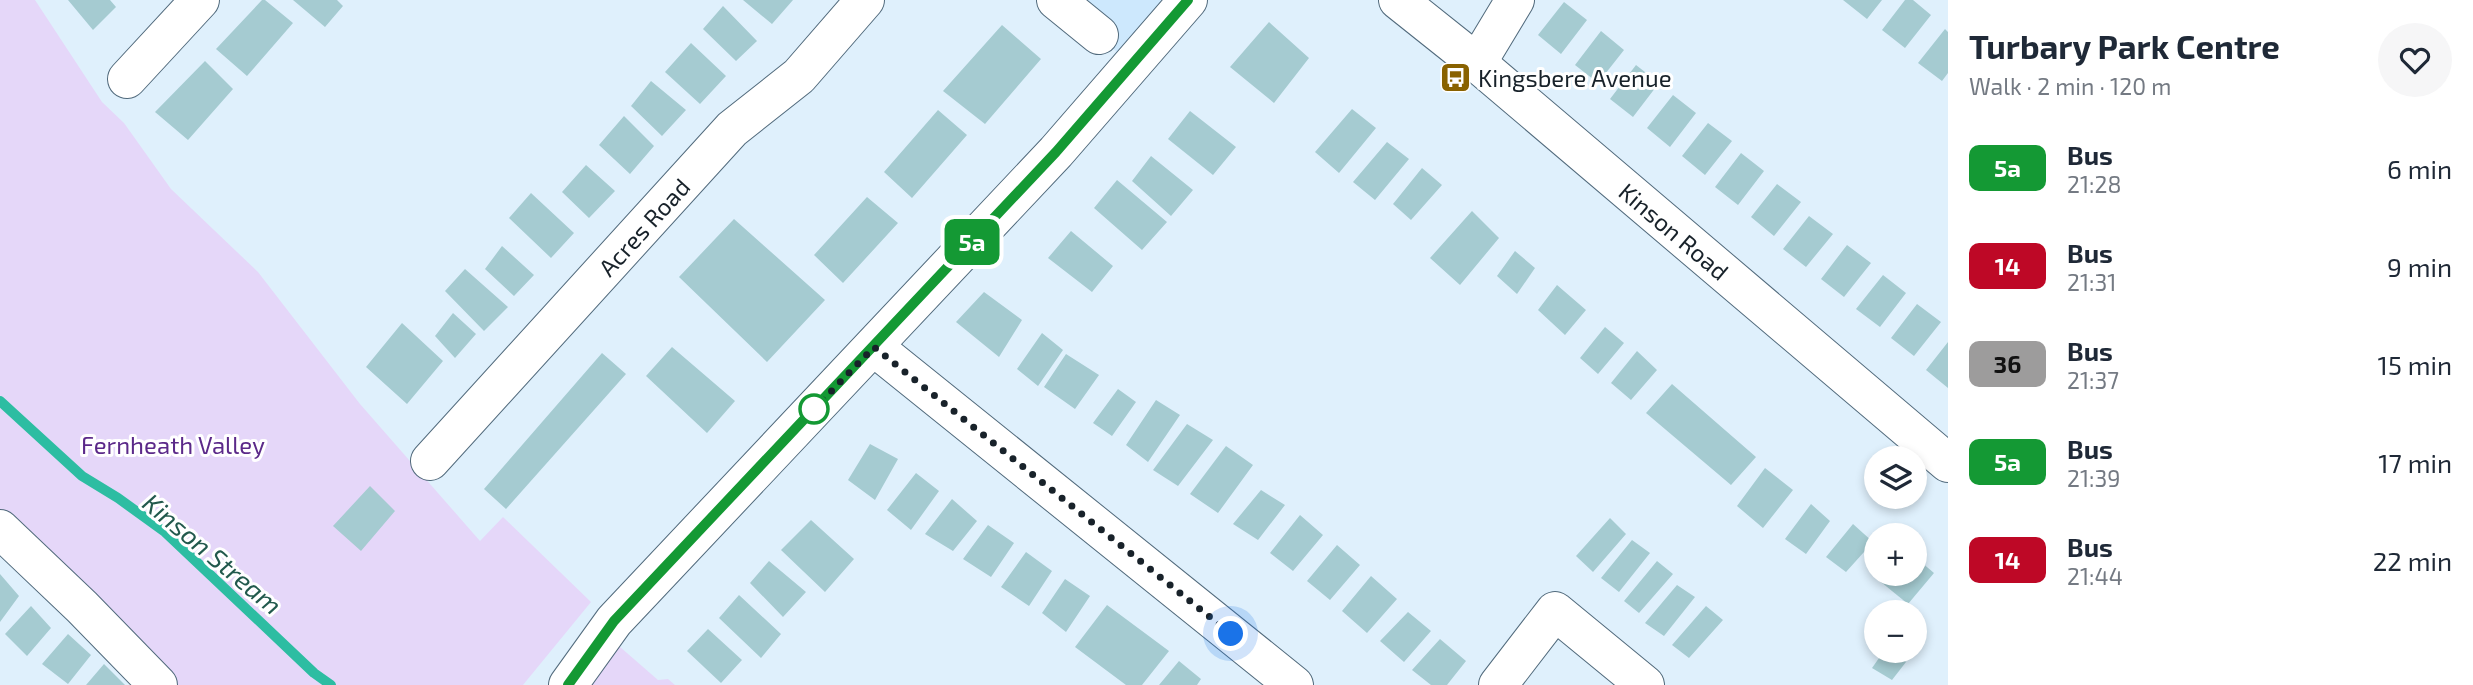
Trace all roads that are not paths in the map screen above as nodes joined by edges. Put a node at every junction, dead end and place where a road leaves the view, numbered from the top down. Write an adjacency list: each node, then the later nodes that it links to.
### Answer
1 (200, 0): 9 (street)
2 (865, 0): 11 (street, Acres Road)
3 (1056, 0): 7 (street)
4 (1188, 0): 10 (street)
5 (1398, 0): 8 (street, Kinson Road)
6 (1515, 0): 8 (street)
7 (1099, 35)
8 (1476, 63): 12 (street, Kinson Road)
9 (127, 79)
10 (874, 347): 15 (street); 16 (street)
11 (430, 461)
12 (1948, 463)
13 (0, 528): 14 (street)
14 (158, 685)
15 (568, 685)
16 (1294, 685)
17 (1498, 685): 18 (street)
18 (1645, 685)

